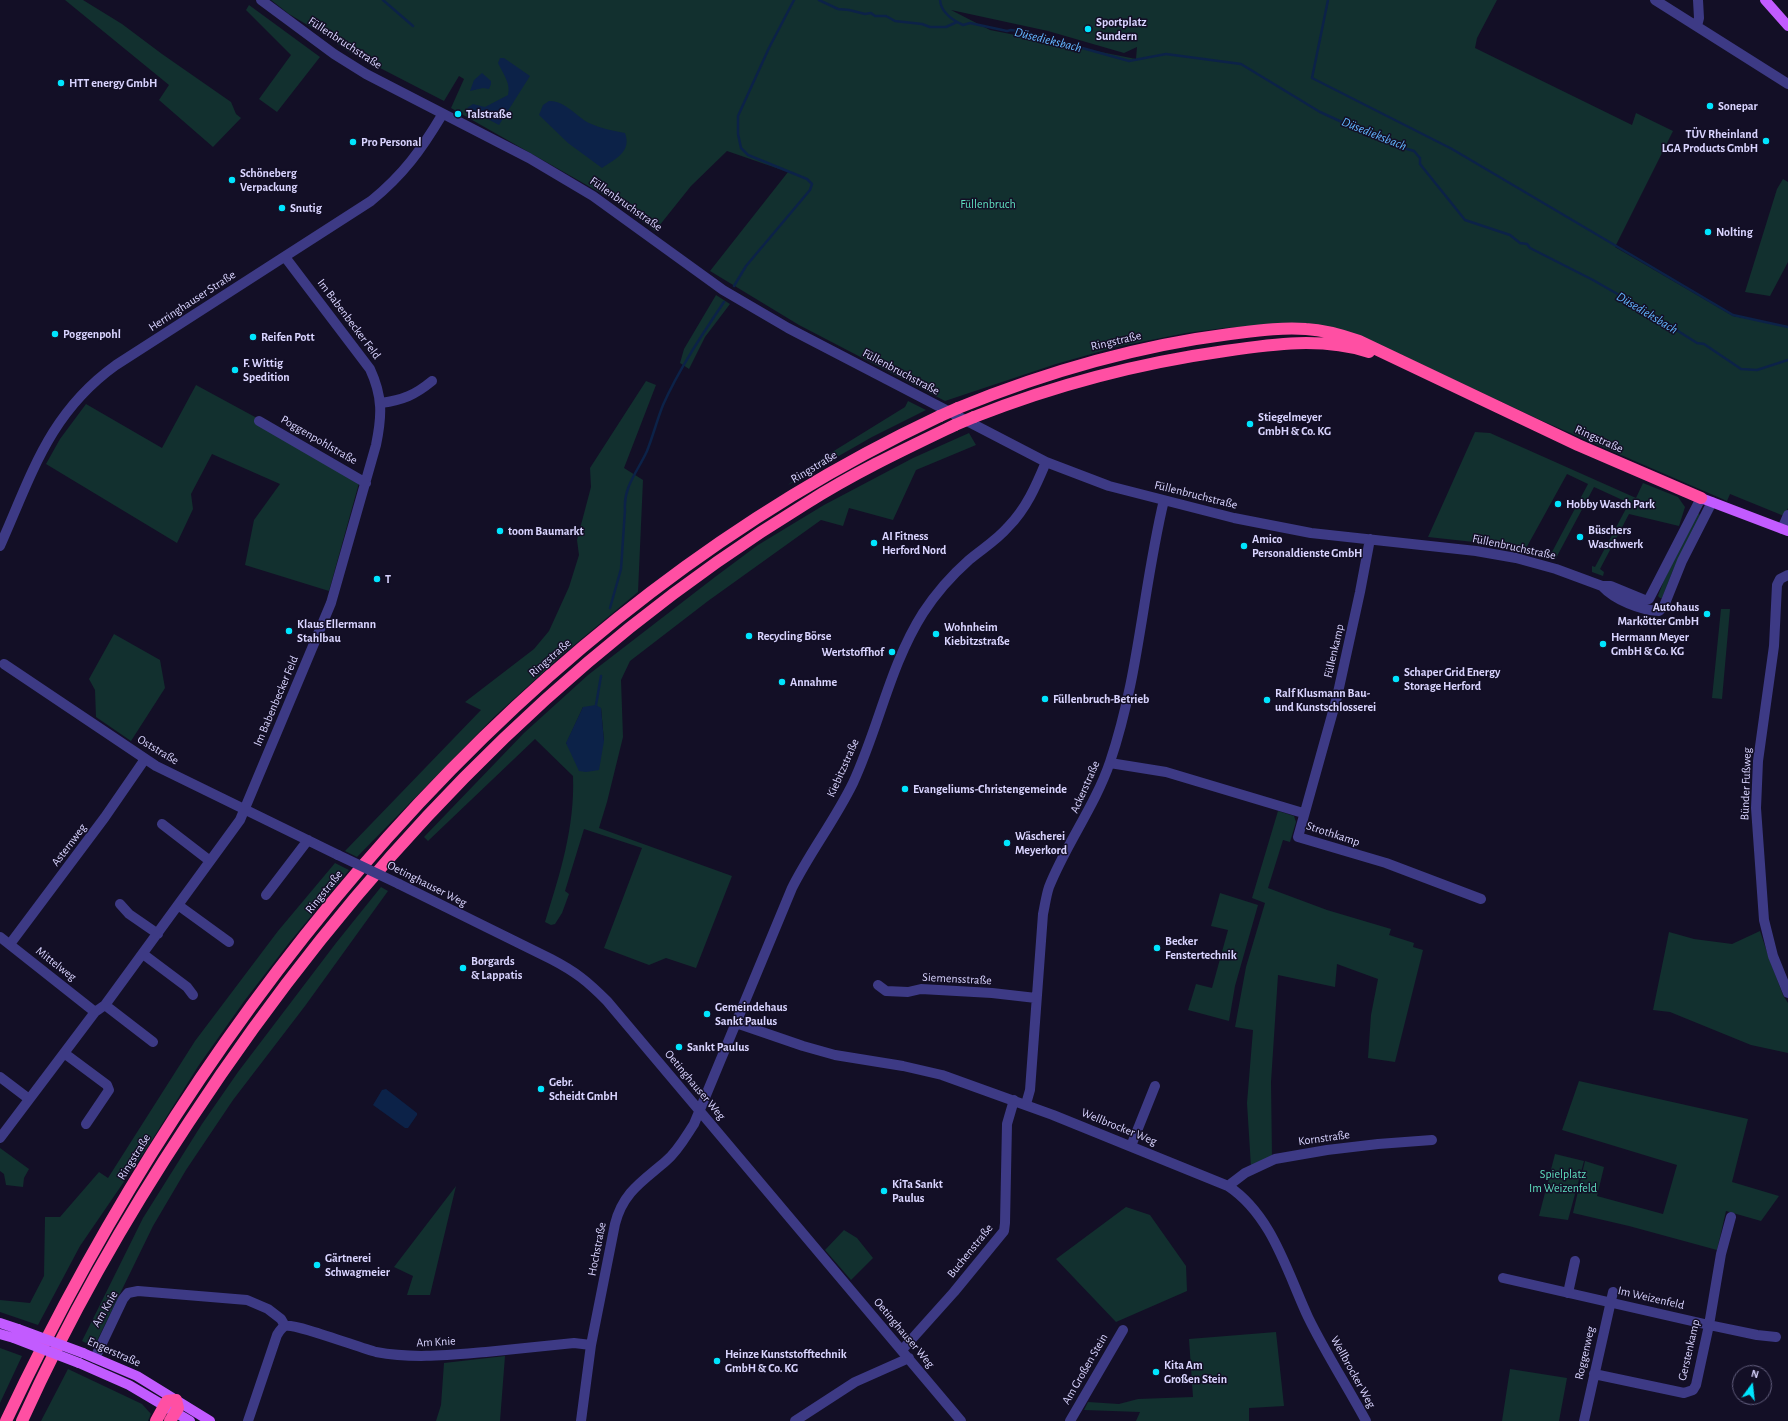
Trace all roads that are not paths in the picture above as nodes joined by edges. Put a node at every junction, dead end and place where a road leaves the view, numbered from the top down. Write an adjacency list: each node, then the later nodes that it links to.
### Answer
1 (261, 0): 8 (street, Füllenbruchstraße)
2 (1655, 0): 5 (street)
3 (1698, 0): 5 (street)
4 (1765, 0): 6 (main road)
5 (1697, 26): 7 (street)
6 (1788, 26)
7 (1788, 84)
8 (442, 115): 9 (street, Herringhauser Straße); 14 (street, Füllenbruchstraße)
9 (285, 257): 12 (street, Im Babenbecker Feld); 21 (street, Herringhauser Straße)
10 (1403, 362): 17 (highway, Ringstraße); 85 (highway, Ringstraße, bridge); 86 (highway, Ringstraße, bridge)
11 (432, 381): 12 (street)
12 (381, 402): 15 (street, Im Babenbecker Feld)
13 (259, 421): 15 (street, Poggenpohlstraße)
14 (1046, 462): 16 (street, Füllenbruchstraße); 50 (street, Kiebitzstraße)
15 (366, 482): 29 (street, Im Babenbecker Feld)
16 (1164, 500): 20 (street, Füllenbruchstraße); 28 (street, Ackerstraße)
17 (1706, 500): 19 (main road, Ringstraße); 24 (street); 25 (street)
18 (1788, 515): 19 (street)
19 (1785, 530)
20 (1370, 539): 23 (street, Füllenbruchstraße); 30 (street, Füllenkamp)
21 (0, 546)
22 (1787, 575): 45 (street, Bünder Fußweg)
23 (1602, 586): 24 (street, Füllenbruchstraße); 25 (street, Füllenbruchstraße)
24 (1649, 599): 25 (street)
25 (1659, 611)
26 (2, 662): 27 (street, Oststraße)
27 (145, 759): 29 (street, Oststraße); 42 (street, Asternweg)
28 (1110, 763): 30 (street, Strothkamp); 47 (street, Ackerstraße)
29 (244, 810): 32 (street, Oststraße); 34 (street, Im Babenbecker Feld)
30 (1303, 814): 36 (street, Strothkamp)
31 (162, 824): 34 (street)
32 (308, 840): 33 (street, Oststraße); 35 (street)
33 (338, 855): 58 (street, Oetinghauser Weg, bridge)
34 (210, 860): 38 (street, Im Babenbecker Feld)
35 (266, 895)
36 (1481, 899)
37 (120, 904): 39 (street)
38 (178, 904): 39 (street, Im Babenbecker Feld); 41 (street)
39 (158, 934): 43 (street, Im Babenbecker Feld)
40 (0, 937): 42 (street, Mittelweg)
41 (229, 942)
42 (10, 944): 49 (street, Mittelweg)
43 (144, 954): 46 (street); 48 (street, Im Babenbecker Feld)
44 (878, 985): 47 (street, Siemensstraße)
45 (1788, 993)
46 (193, 995)
47 (1036, 998): 57 (street, Ackerstraße)
48 (106, 1005): 49 (street, Im Babenbecker Feld); 51 (street)
49 (95, 1012): 52 (street, Im Babenbecker Feld)
50 (736, 1023): 56 (street, Wellbrocker Weg); 58 (street, Kiebitzstraße)
51 (153, 1042)
52 (64, 1053): 55 (street, Im Babenbecker Feld); 59 (street)
53 (0, 1077): 55 (street)
54 (1155, 1086): 62 (street)
55 (30, 1099): 60 (street, Im Babenbecker Feld)
56 (1014, 1100): 57 (street, Wellbrocker Weg); 78 (street, Buchenstraße)
57 (1026, 1104): 62 (street, Wellbrocker Weg)
58 (700, 1111): 77 (street, Hochstraße); 78 (street, Oetinghauser Weg)
59 (86, 1124)
60 (0, 1138)
61 (1432, 1140): 63 (street, Kornstraße)
62 (1131, 1146): 63 (street, Wellbrocker Weg)
63 (1228, 1186): 95 (street, Wellbrocker Weg)
64 (1731, 1217): 71 (street, Gerstenkamp)
65 (1576, 1261): 68 (street)
66 (1503, 1278): 68 (street, Im Weizenfeld)
67 (1613, 1292): 69 (street, Roggenweg)
68 (1568, 1293): 69 (street, Im Weizenfeld)
69 (1610, 1303): 71 (street, Im Weizenfeld); 82 (street, Roggenweg)
70 (0, 1323): 75 (main road, Engerstraße)
71 (1709, 1325): 76 (street, Im Weizenfeld); 82 (street, Gerstenkamp)
72 (285, 1326): 77 (street, Am Knie); 80 (street, Am Knie); 90 (street)
73 (1123, 1330): 94 (street, Am Großen Stein)
74 (0, 1334): 75 (main road, Engerstraße)
75 (16, 1334): 79 (main road, Engerstraße, bridge)
76 (1776, 1337)
77 (591, 1345): 91 (street, Hochstraße)
78 (902, 1350): 81 (street, Oetinghauser Weg)
79 (81, 1358): 80 (main road, Engerstraße); 83 (main road, Engerstraße)
80 (95, 1358): 84 (main road, Engerstraße)
81 (909, 1358): 92 (street); 93 (street, Oetinghauser Weg)
82 (1594, 1374): 96 (street, Roggenweg)
83 (164, 1405): 84 (highway); 87 (highway)
84 (174, 1411): 88 (main road, Engerstraße); 89 (main road, Engerstraße)
85 (24, 1419)
86 (6, 1421)
87 (156, 1421)
88 (190, 1421)
89 (210, 1421)
90 (248, 1421)
91 (581, 1421)
92 (795, 1421)
93 (961, 1421)
94 (1070, 1421)
95 (1366, 1421)
96 (1584, 1421)

